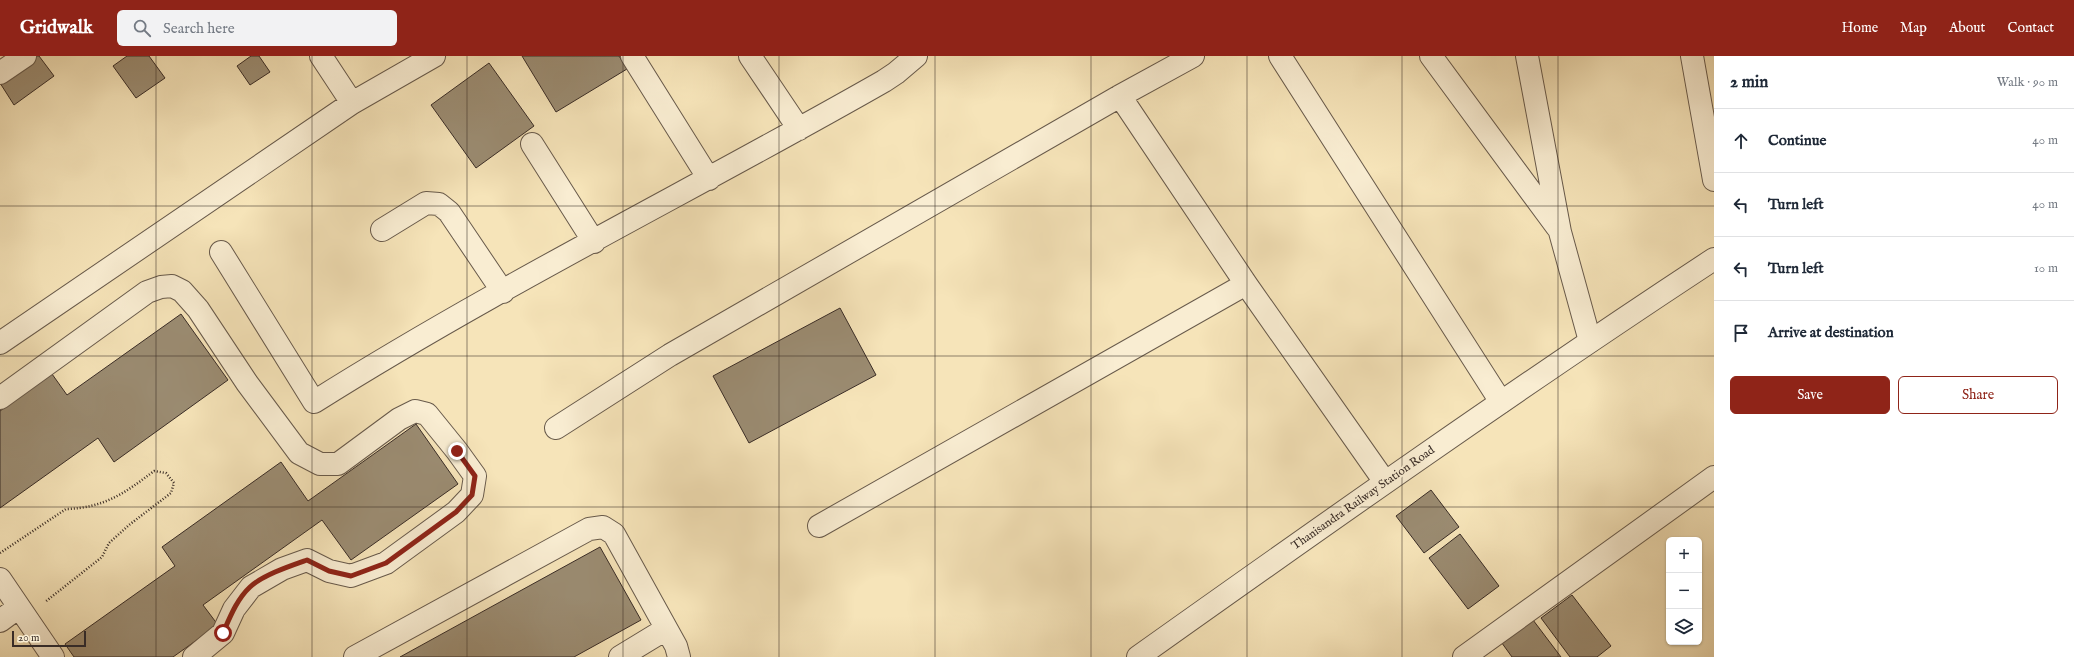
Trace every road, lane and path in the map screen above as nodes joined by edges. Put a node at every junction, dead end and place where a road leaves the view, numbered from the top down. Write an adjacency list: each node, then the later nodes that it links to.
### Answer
1 (25, 56): 12 (street)
2 (321, 56): 14 (street)
3 (434, 56): 14 (street)
4 (632, 56): 17 (street)
5 (750, 56): 15 (street)
6 (916, 56): 15 (street)
7 (1193, 56): 13 (street)
8 (1280, 56): 29 (street)
9 (1431, 56): 20 (street)
10 (1527, 56): 20 (street)
11 (1692, 56): 18 (street)
12 (0, 73)
13 (1120, 96): 24 (street); 30 (street)
14 (352, 103): 27 (street)
15 (799, 129): 17 (street)
16 (532, 144): 21 (street)
17 (709, 179): 21 (street)
18 (1714, 180)
19 (382, 230): 25 (street)
20 (1560, 232): 26 (street)
21 (594, 242): 25 (street)
22 (221, 252): 25 (street)
23 (1714, 259): 26 (street, Thanisandra Railway Station Road)
24 (1246, 284): 32 (street); 33 (street)
25 (503, 292)
26 (1590, 341): 29 (street, Thanisandra Railway Station Road)
27 (0, 343)
28 (0, 398): 40 (street)
29 (1501, 402): 32 (street, Thanisandra Railway Station Road)
30 (556, 428)
31 (1714, 476): 45 (street)
32 (1385, 482): 44 (street, Thanisandra Railway Station Road)
33 (819, 526)
34 (0, 553): 36 (path)
35 (0, 579): 36 (street)
36 (22, 612): 37 (street); 39 (street)
37 (0, 621)
38 (666, 629): 41 (street); 42 (street); 43 (street)
39 (53, 657)
40 (194, 657)
41 (355, 657)
42 (620, 657)
43 (679, 657)
44 (1138, 657)
45 (1464, 657)

